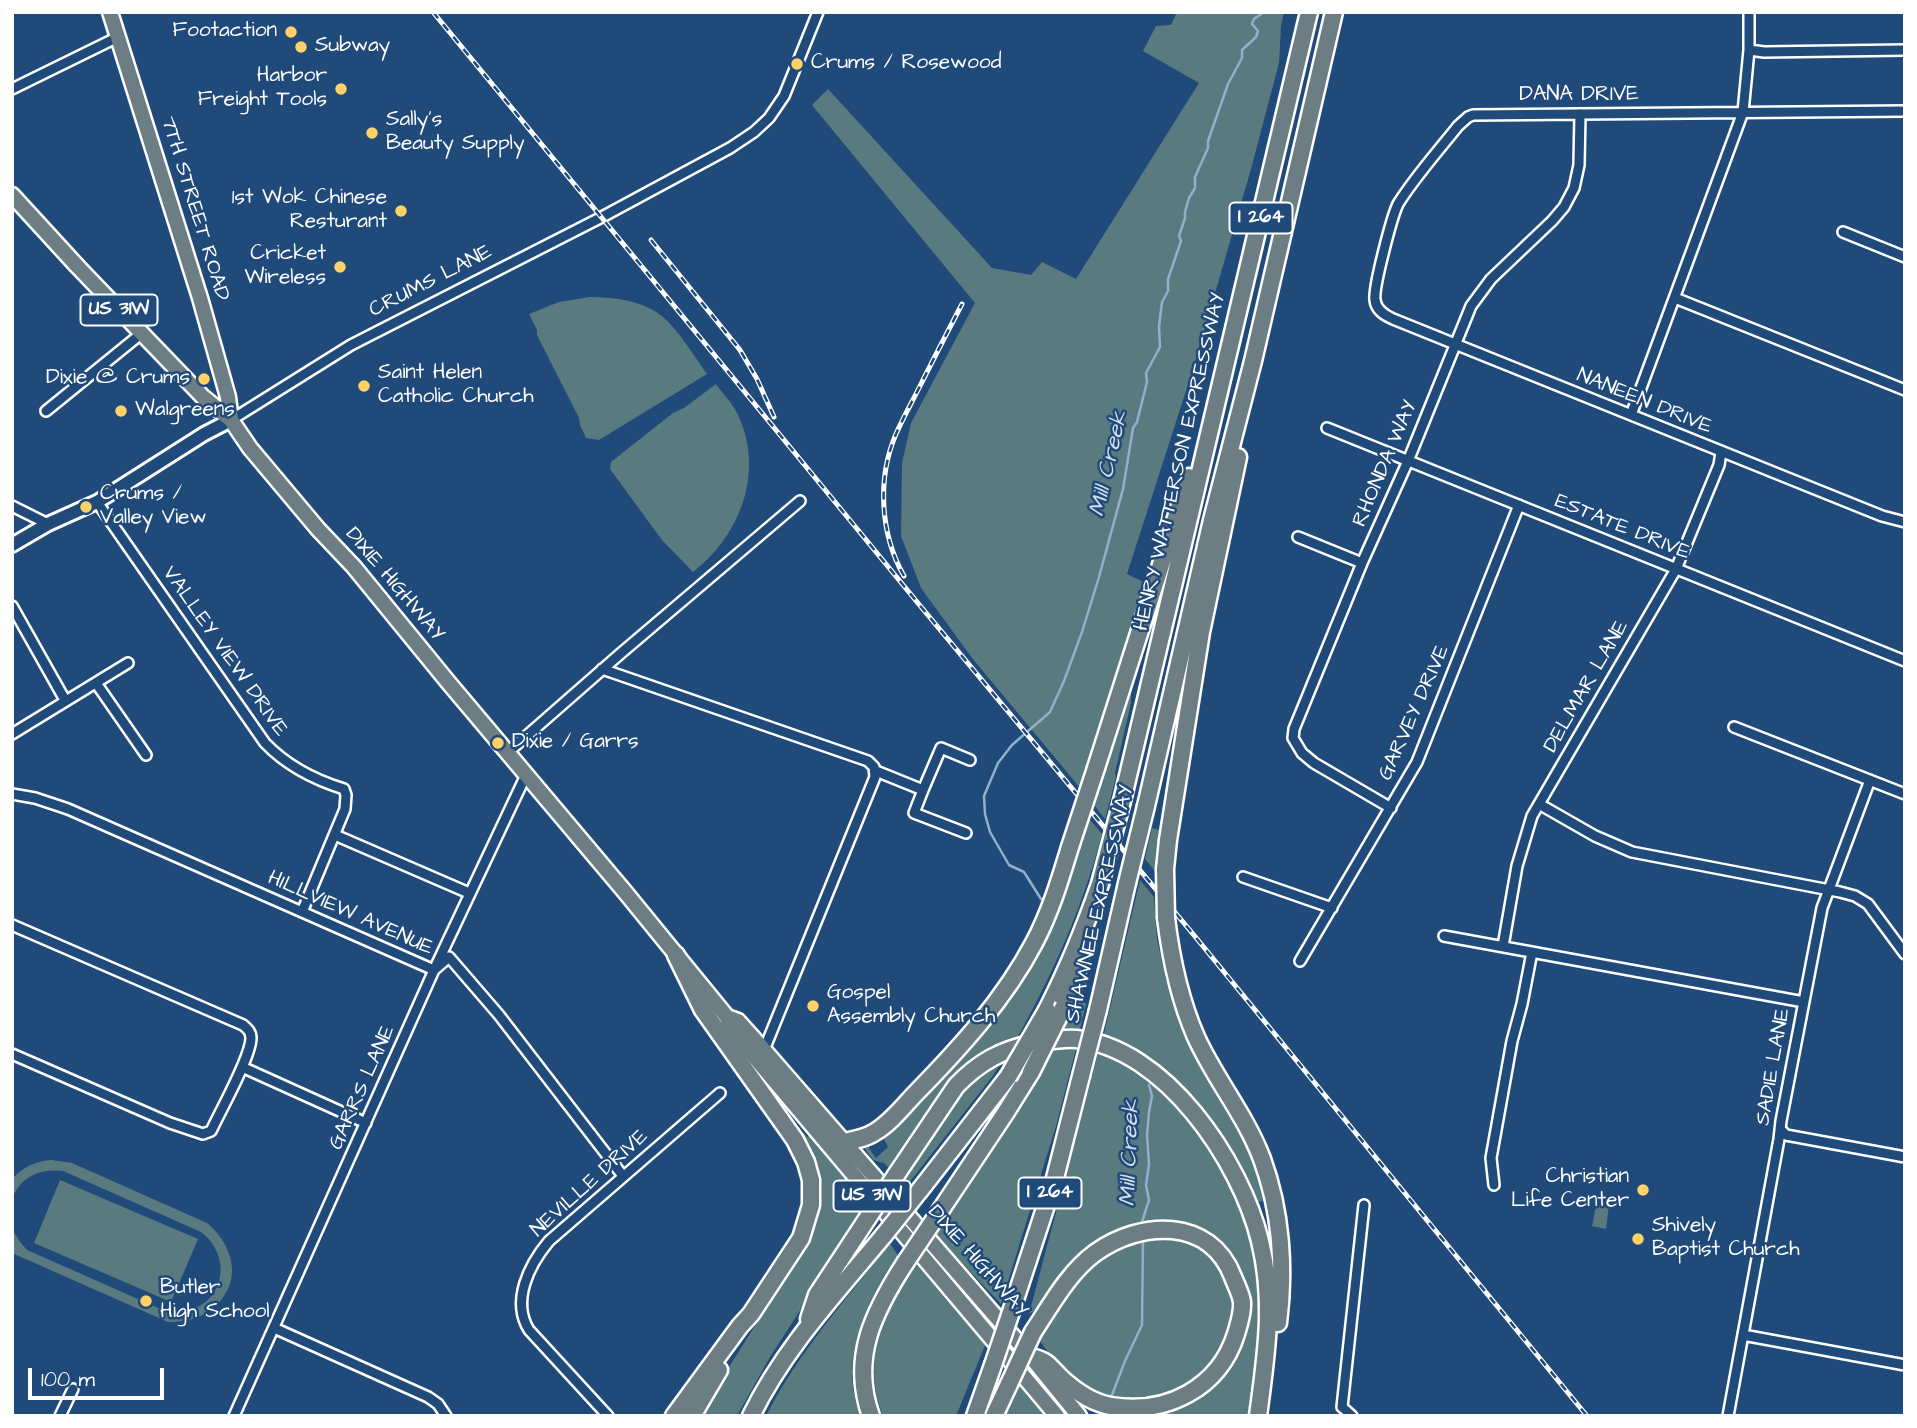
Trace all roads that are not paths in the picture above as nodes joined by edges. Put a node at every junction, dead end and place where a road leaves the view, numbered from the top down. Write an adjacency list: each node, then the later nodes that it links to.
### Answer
1 (110, 12): 6 (main road, 7TH STREET ROAD)
2 (818, 12): 24 (street, CRUMS LANE)
3 (1309, 12): 25 (highway, HENRY WATTERSON EXPRESSWAY / I 264)
4 (1334, 12): 21 (highway, I 264)
5 (1749, 12): 7 (street)
6 (118, 37): 9 (street); 24 (main road, 7TH STREET ROAD)
7 (1749, 50): 8 (street); 11 (street)
8 (1905, 50)
9 (12, 89)
10 (1905, 111): 11 (street, DANA DRIVE)
11 (1743, 112): 12 (street, DANA DRIVE); 16 (street)
12 (1580, 114): 17 (street, DANA DRIVE); 19 (street, RHONDA WAY)
13 (12, 195): 18 (main road, DIXIE HIGHWAY / US 31W)
14 (1843, 232): 15 (street)
15 (1905, 257)
16 (1675, 298): 20 (street); 23 (street)
17 (1376, 304): 19 (street, NANEEN DRIVE)
18 (142, 333): 22 (street); 24 (main road, DIXIE HIGHWAY / US 31W)
19 (1455, 344): 23 (street, NANEEN DRIVE); 28 (street, RHONDA WAY)
20 (1905, 390)
21 (1244, 396): 93 (highway, SHAWNEE EXPRESSWAY / I 264, bridge); 109 (highway, bridge)
22 (47, 411)
23 (1631, 415): 27 (street, NANEEN DRIVE)
24 (231, 420): 30 (main road, CRUMS LANE); 47 (main road, DIXIE HIGHWAY / US 31W)
25 (1212, 423): 65 (highway, HENRY WATTERSON EXPRESSWAY / I 264, bridge); 82 (highway, bridge)
26 (1327, 428): 28 (street, ESTATE DRIVE)
27 (1721, 452): 33 (street, NANEEN DRIVE); 38 (street, DELMAR LANE)
28 (1409, 461): 31 (street, ESTATE DRIVE); 37 (street, RHONDA WAY)
29 (800, 501): 42 (street)
30 (97, 502): 34 (main road, CRUMS LANE); 59 (street, VALLEY VIEW DRIVE)
31 (1520, 505): 38 (street, ESTATE DRIVE); 57 (street, GARVEY DRIVE)
32 (12, 506): 34 (street)
33 (1905, 522)
34 (48, 524): 36 (main road, CRUMS LANE)
35 (1298, 537): 37 (street)
36 (12, 545)
37 (1362, 563): 57 (street, RHONDA WAY)
38 (1676, 569): 40 (street, ESTATE DRIVE); 56 (street, DELMAR LANE)
39 (12, 606): 44 (street)
40 (1905, 660)
41 (128, 663): 43 (street)
42 (602, 670): 47 (street); 50 (street)
43 (96, 683): 44 (street); 48 (street)
44 (65, 700): 46 (street)
45 (1734, 727): 52 (street)
46 (12, 734)
47 (507, 753): 51 (main road, DIXIE HIGHWAY / US 31W)
48 (146, 755)
49 (970, 760): 53 (street)
50 (875, 769): 53 (street); 76 (street)
51 (526, 775): 62 (street, GARRS LANE); 71 (main road, DIXIE HIGHWAY / US 31W)
52 (1870, 780): 55 (street); 61 (street)
53 (923, 790): 58 (street)
54 (12, 794): 64 (street, HILLVIEW AVENUE)
55 (1905, 794)
56 (1539, 804): 61 (street); 68 (street, DELMAR LANE)
57 (1391, 808): 63 (street, GARVEY DRIVE)
58 (966, 833)
59 (335, 835): 62 (street); 64 (street, VALLEY VIEW DRIVE)
60 (1243, 877): 63 (street)
61 (1828, 889): 70 (street); 74 (street)
62 (469, 893): 73 (street, GARRS LANE)
63 (1332, 908): 72 (street, GARVEY DRIVE)
64 (302, 912): 73 (street, HILLVIEW AVENUE)
65 (1087, 920): 89 (highway, SHAWNEE EXPRESSWAY / I 264, bridge); 102 (highway, bridge)
66 (12, 925): 78 (street)
67 (1444, 936): 68 (street, SADIE LANE)
68 (1503, 946): 69 (street, SADIE LANE)
69 (1532, 952): 74 (street, SADIE LANE); 85 (street)
70 (1905, 954)
71 (676, 955): 75 (main road, DIXIE HIGHWAY / US 31W); 87 (highway)
72 (1300, 961)
73 (434, 970): 80 (street, GARRS LANE); 84 (street, HILLVIEW AVENUE)
74 (1804, 1002): 81 (street, SADIE LANE)
75 (727, 1017): 76 (main road, DIXIE HIGHWAY / US 31W); 106 (main road, DIXIE HIGHWAY / US 31W)
76 (764, 1050): 82 (main road, DIXIE HIGHWAY / US 31W)
77 (12, 1054): 78 (street)
78 (242, 1067): 80 (street)
79 (720, 1093): 84 (street, NEVILLE DRIVE)
80 (366, 1123): 88 (street, GARRS LANE)
81 (1780, 1129): 83 (street); 90 (street, SADIE LANE)
82 (845, 1142): 91 (main road, DIXIE HIGHWAY / US 31W)
83 (1905, 1157)
84 (623, 1176): 98 (street, NEVILLE DRIVE)
85 (1494, 1185)
86 (1364, 1205): 110 (street)
87 (751, 1314): 99 (highway); 100 (highway)
88 (274, 1328): 96 (street, GARRS LANE); 97 (street)
89 (805, 1329): 101 (highway, SHAWNEE EXPRESSWAY / I 264); 108 (highway, bridge)
90 (1743, 1335): 92 (street); 111 (street, SADIE LANE)
91 (1031, 1357): 105 (highway, bridge); 107 (main road, DIXIE HIGHWAY / US 31W)
92 (1905, 1365)
93 (986, 1386): 103 (highway); 104 (highway, SHAWNEE EXPRESSWAY / I 264)
94 (73, 1389): 95 (street)
95 (60, 1416)
96 (234, 1416)
97 (446, 1416)
98 (608, 1416)
99 (674, 1416)
100 (692, 1416)
101 (751, 1416)
102 (872, 1416)
103 (964, 1416)
104 (975, 1416)
105 (994, 1416)
106 (1057, 1416)
107 (1079, 1416)
108 (1258, 1416)
109 (1266, 1416)
110 (1352, 1416)
111 (1728, 1416)

